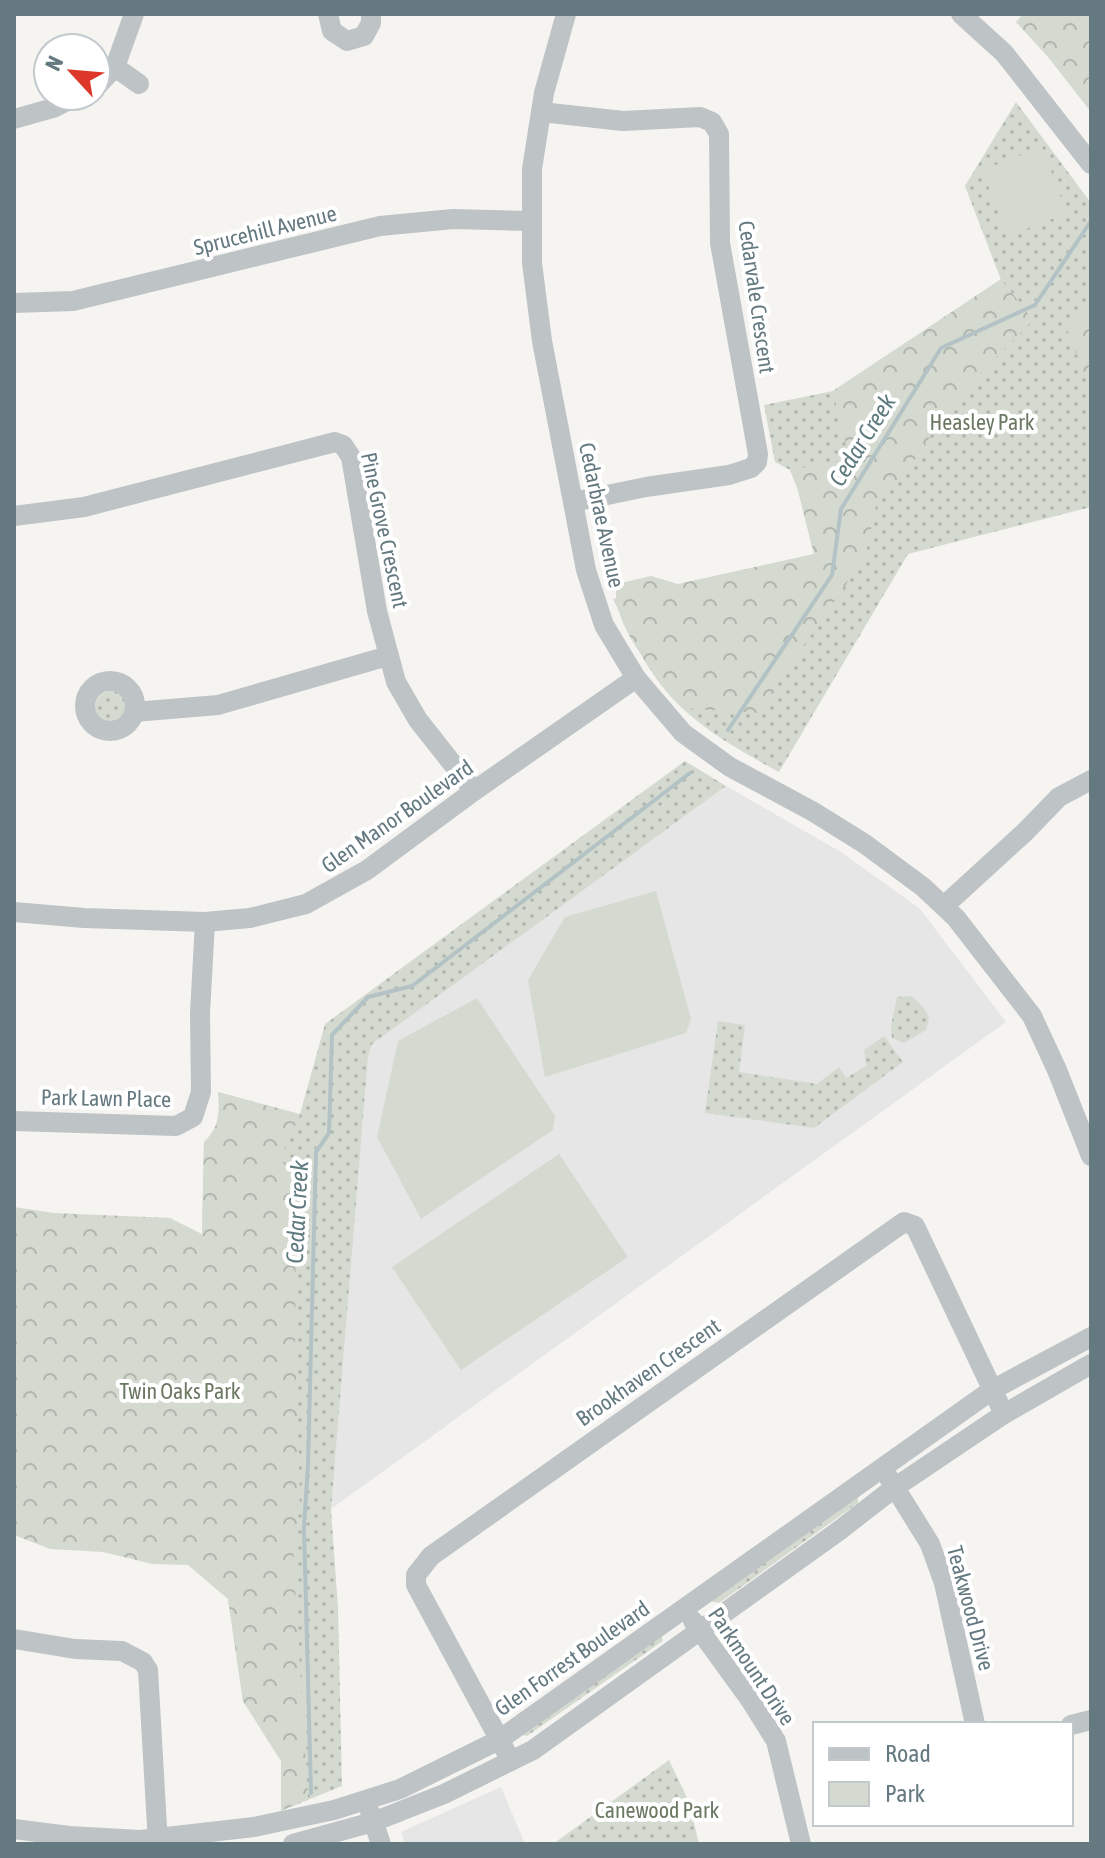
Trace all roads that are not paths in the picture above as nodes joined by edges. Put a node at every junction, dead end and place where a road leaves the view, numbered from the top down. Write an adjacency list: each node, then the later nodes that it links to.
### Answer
1 (134, 14): 6 (street)
2 (328, 14): 3 (street)
3 (371, 14)
4 (566, 14): 10 (street, Cedarbrae Avenue)
5 (961, 14): 12 (street)
6 (115, 67): 7 (street); 8 (street)
7 (112, 70)
8 (139, 84)
9 (39, 112): 11 (street)
10 (541, 112): 13 (street, Cedarbrae Avenue); 15 (street, Cedarvale Crescent)
11 (14, 119)
12 (1091, 164)
13 (531, 221): 14 (street, Sprucehill Avenue); 15 (street, Cedarbrae Avenue)
14 (14, 303)
15 (573, 502): 18 (street, Cedarbrae Avenue)
16 (14, 516): 17 (street, Pine Grove Crescent)
17 (388, 656): 19 (street); 21 (street, Pine Grove Crescent)
18 (636, 678): 21 (street, Glen Manor Boulevard); 22 (street, Cedarbrae Avenue)
19 (134, 712)
20 (1091, 780): 22 (street)
21 (474, 791): 24 (street, Glen Manor Boulevard)
22 (944, 906): 26 (street, Cedarbrae Avenue)
23 (14, 912): 24 (street, Glen Manor Boulevard)
24 (205, 922): 25 (street, Park Lawn Place)
25 (14, 1121)
26 (1091, 1156)
27 (1091, 1337): 29 (street, Glen Forrest Boulevard)
28 (1091, 1364): 30 (street)
29 (992, 1390): 30 (street, Brookhaven Crescent); 31 (street, Glen Forrest Boulevard); 37 (street, Brookhaven Crescent)
30 (1004, 1414): 32 (street)
31 (883, 1468): 32 (street, Teakwood Drive); 33 (street, Glen Forrest Boulevard)
32 (894, 1488): 34 (street); 36 (street, Teakwood Drive)
33 (684, 1608): 34 (street, Parkmount Drive); 37 (street, Glen Forrest Boulevard)
34 (699, 1629): 38 (street); 45 (street, Parkmount Drive)
35 (14, 1639): 42 (street)
36 (975, 1722)
37 (499, 1740): 38 (street, Brookhaven Crescent); 39 (street, Glen Forrest Boulevard)
38 (511, 1761): 40 (street)
39 (367, 1801): 40 (street); 42 (street, Glen Forrest Boulevard)
40 (373, 1822): 43 (street); 44 (street)
41 (14, 1829): 42 (street, Glen Forrest Boulevard)
42 (158, 1841)
43 (293, 1844)
44 (381, 1844)
45 (801, 1844)

